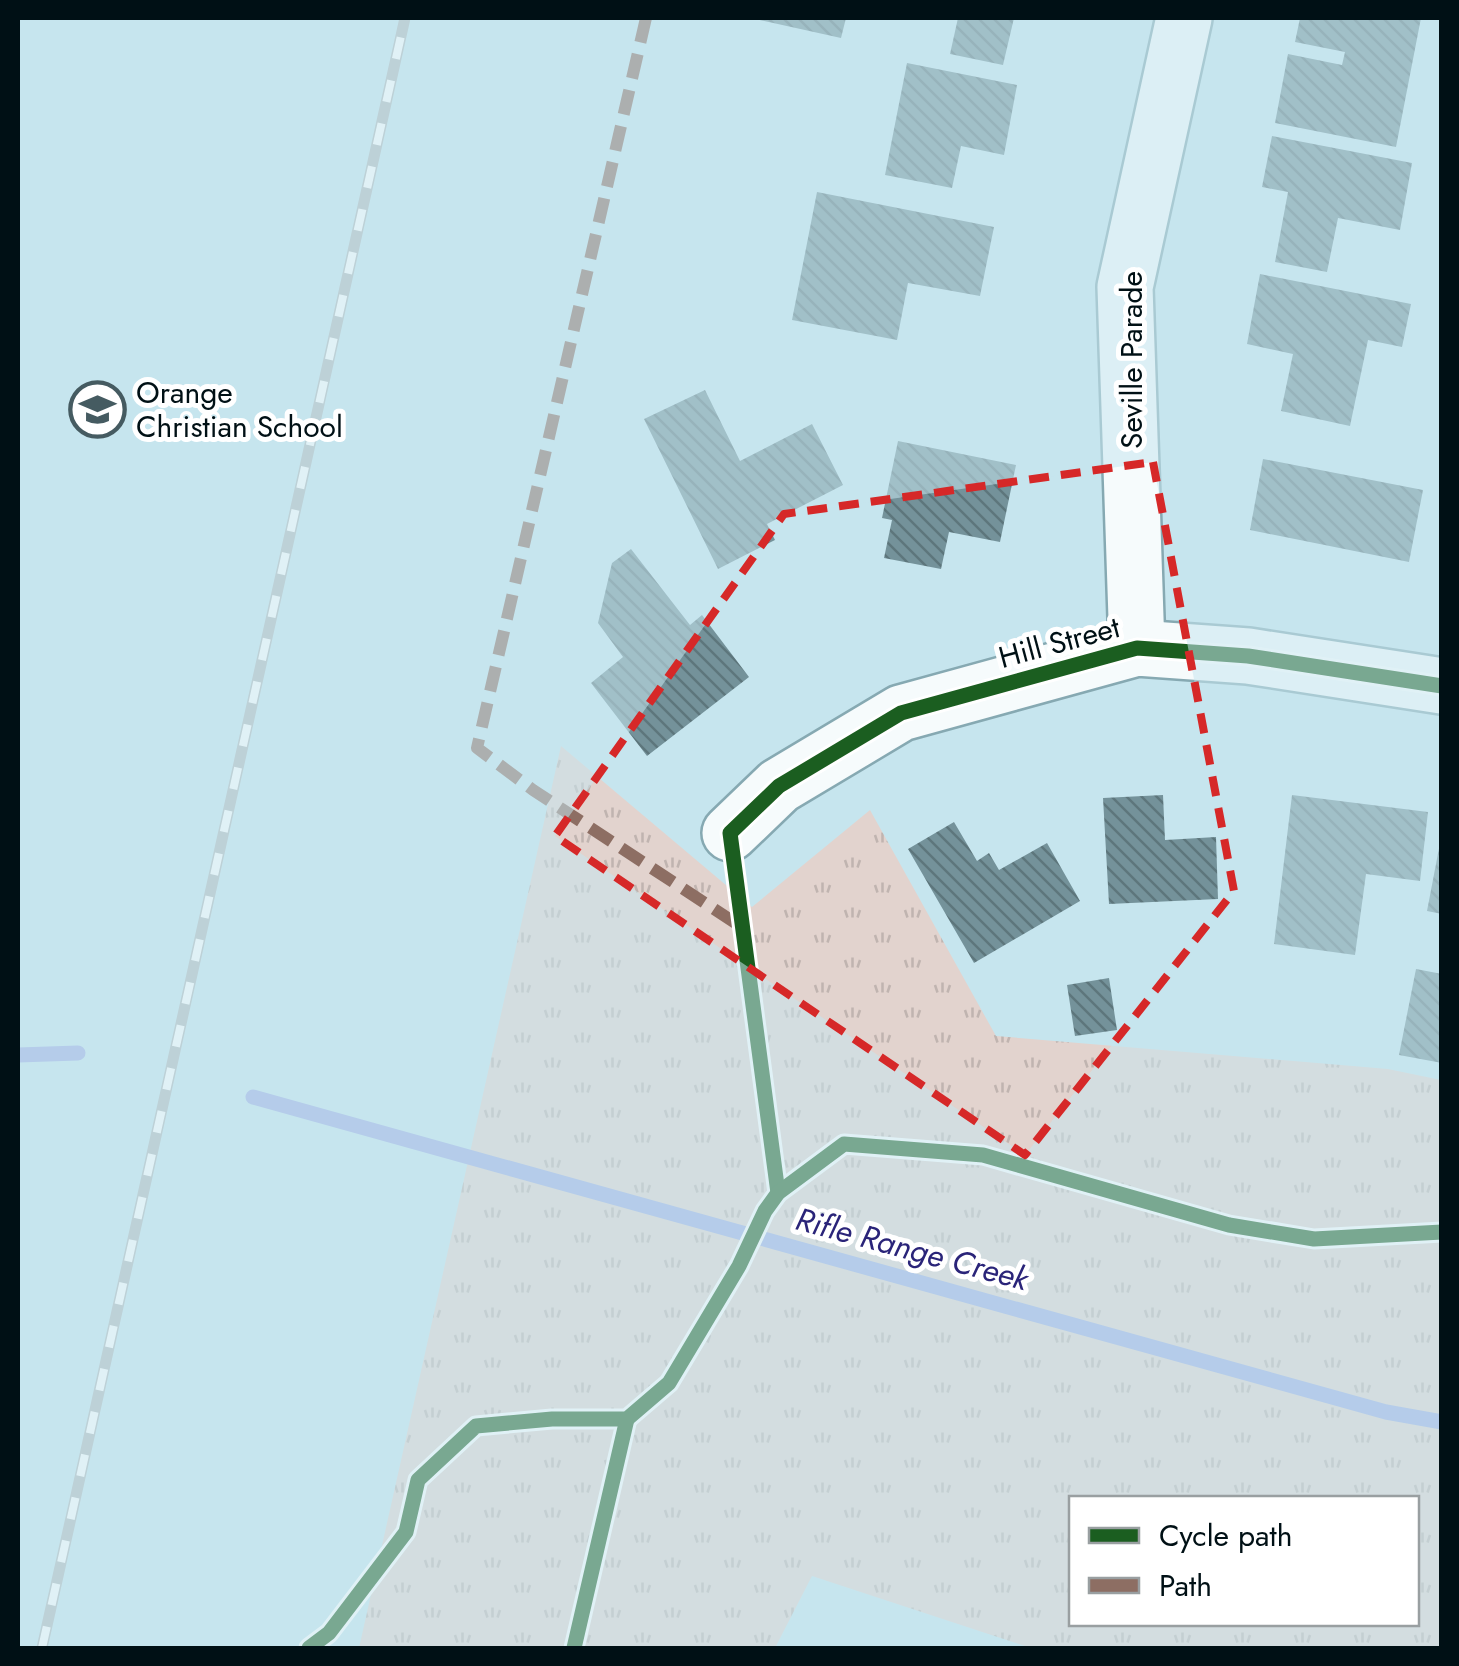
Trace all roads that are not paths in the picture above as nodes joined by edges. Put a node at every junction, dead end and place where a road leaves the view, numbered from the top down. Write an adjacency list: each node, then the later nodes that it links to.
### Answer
1 (1184, 18): 2 (street, Seville Parade)
2 (1137, 648): 3 (street, Hill Street); 4 (street, Hill Street)
3 (1442, 686)
4 (730, 833)

